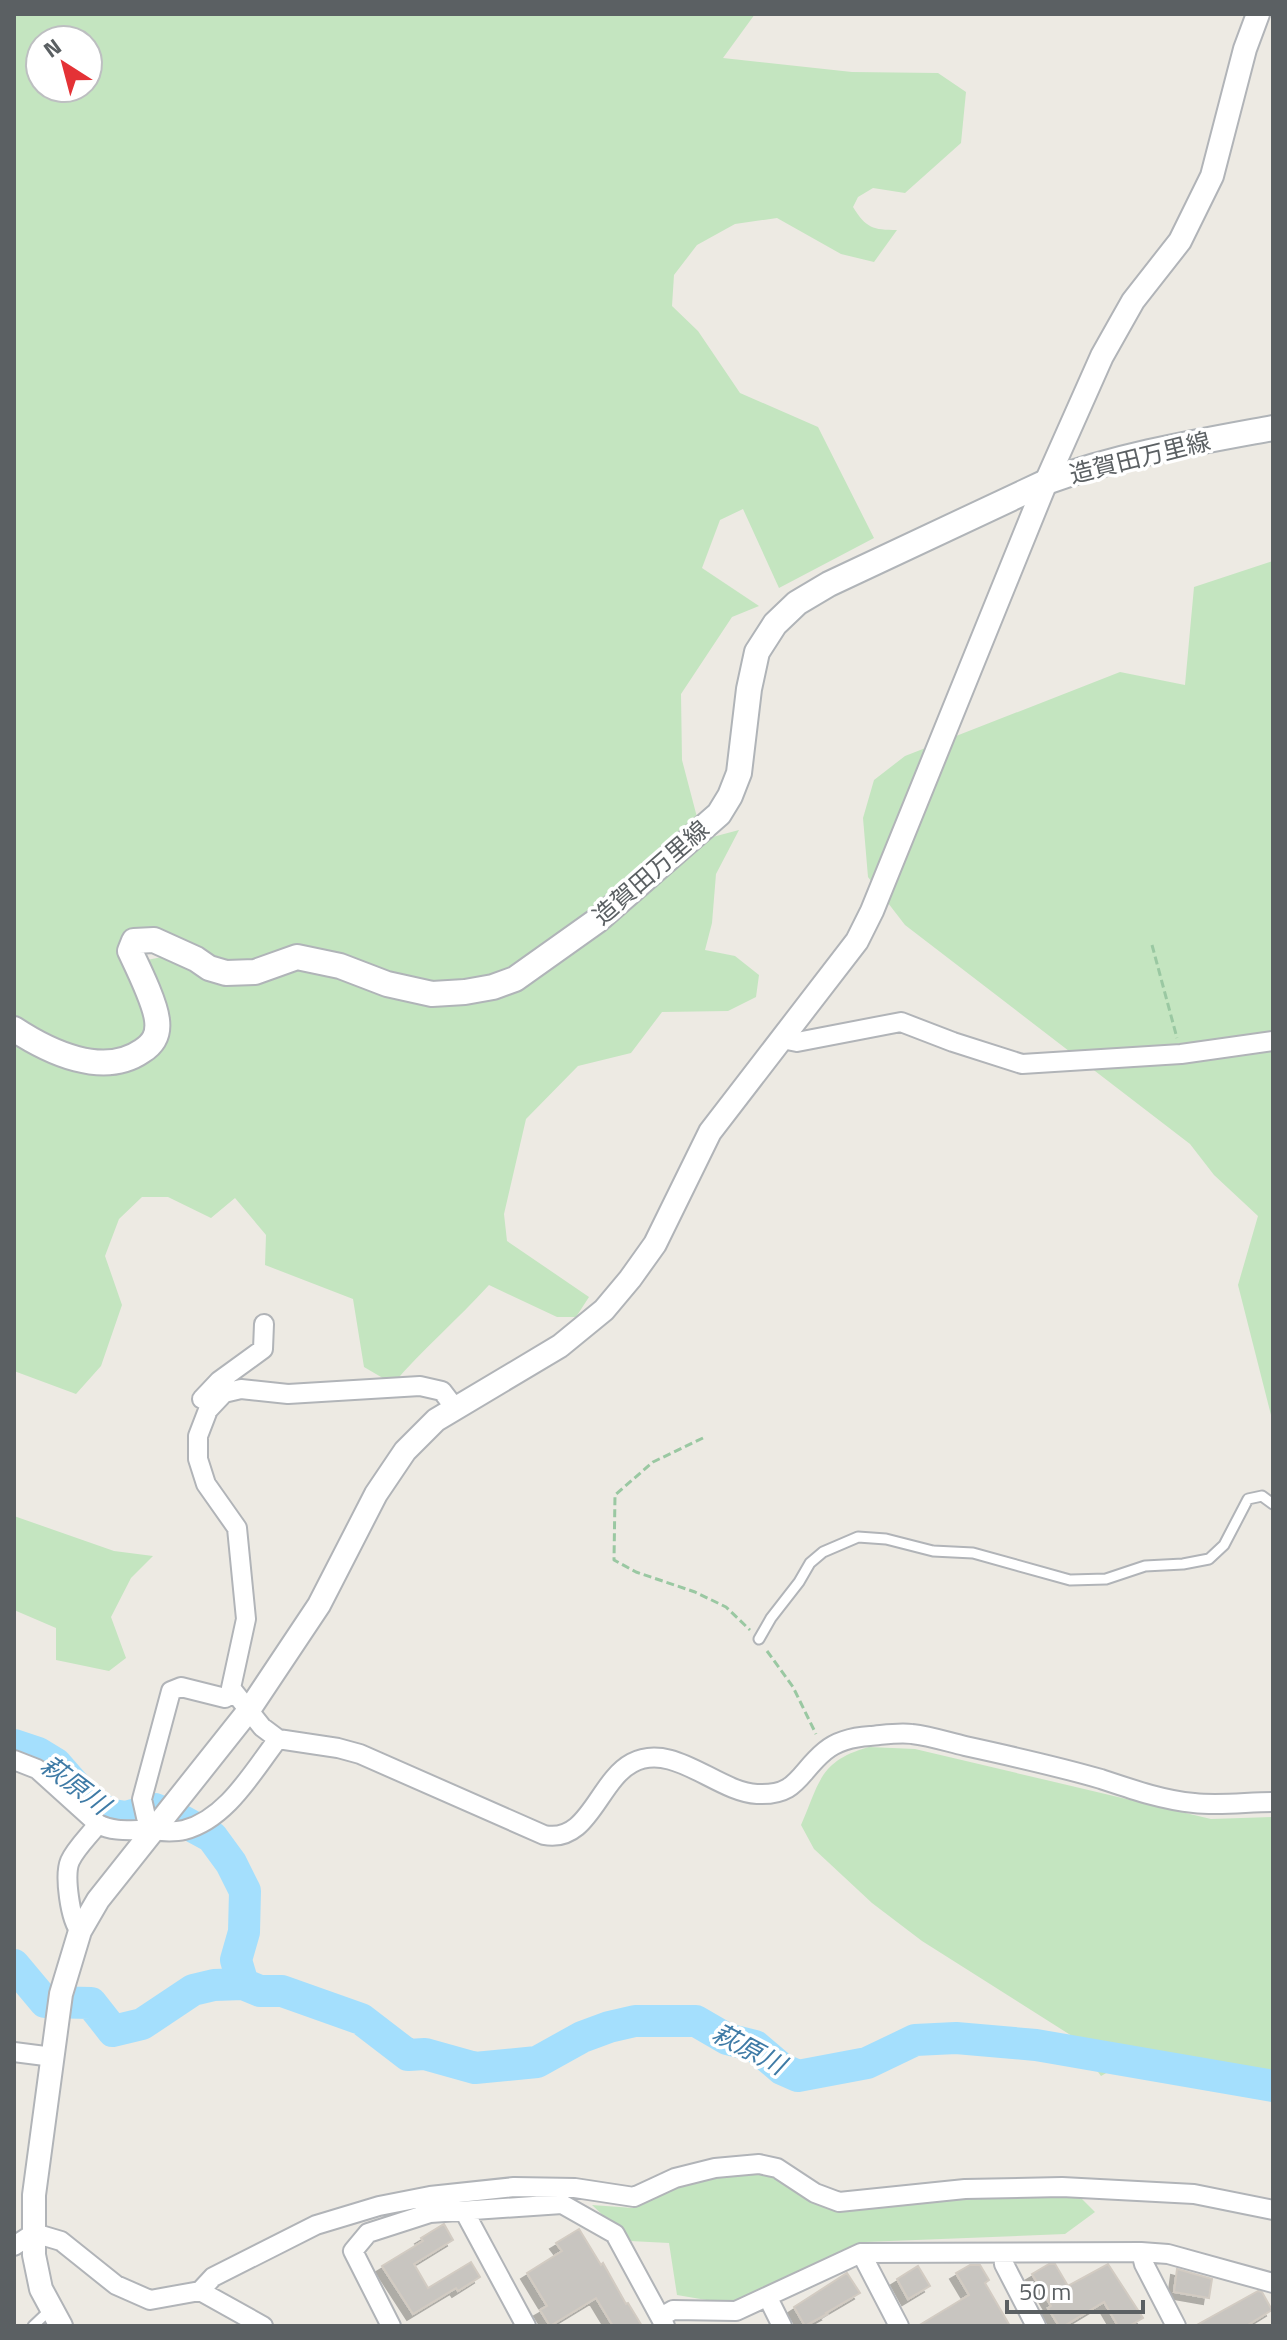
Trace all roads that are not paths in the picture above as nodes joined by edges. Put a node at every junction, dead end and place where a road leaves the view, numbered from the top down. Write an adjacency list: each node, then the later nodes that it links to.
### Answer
1 (1258, 14): 3 (street)
2 (1273, 428): 3 (main road, 造賀田万里線)
3 (1046, 482): 4 (main road, 造賀田万里線); 5 (street)
4 (14, 1029)
5 (782, 1039): 6 (street); 8 (street)
6 (1273, 1041)
7 (264, 1324): 9 (street)
8 (455, 1408): 9 (street); 13 (street)
9 (198, 1436): 12 (street)
10 (1273, 1504): 11 (lane)
11 (759, 1639)
12 (233, 1693): 13 (street); 17 (street)
13 (249, 1710): 14 (street); 17 (street)
14 (278, 1739): 16 (street); 17 (street)
15 (14, 1760): 18 (street)
16 (1273, 1802)
17 (151, 1817): 18 (street); 19 (street)
18 (98, 1824): 19 (street)
19 (80, 1931): 21 (street)
20 (14, 2052): 21 (street)
21 (53, 2057): 24 (street)
22 (1273, 2210): 30 (street)
23 (464, 2211): 33 (street); 36 (street); 37 (street)
24 (34, 2233): 25 (street); 30 (street); 32 (street)
25 (14, 2246)
26 (1141, 2252): 28 (street); 29 (street); 41 (street)
27 (861, 2253): 28 (street); 31 (street); 39 (street)
28 (1003, 2253): 40 (street)
29 (1273, 2283)
30 (200, 2291): 35 (street)
31 (768, 2298): 33 (street); 38 (street)
32 (56, 2317): 34 (lane)
33 (663, 2321)
34 (33, 2326)
35 (263, 2326)
36 (391, 2326)
37 (526, 2326)
38 (782, 2326)
39 (899, 2326)
40 (1036, 2326)
41 (1176, 2326)

